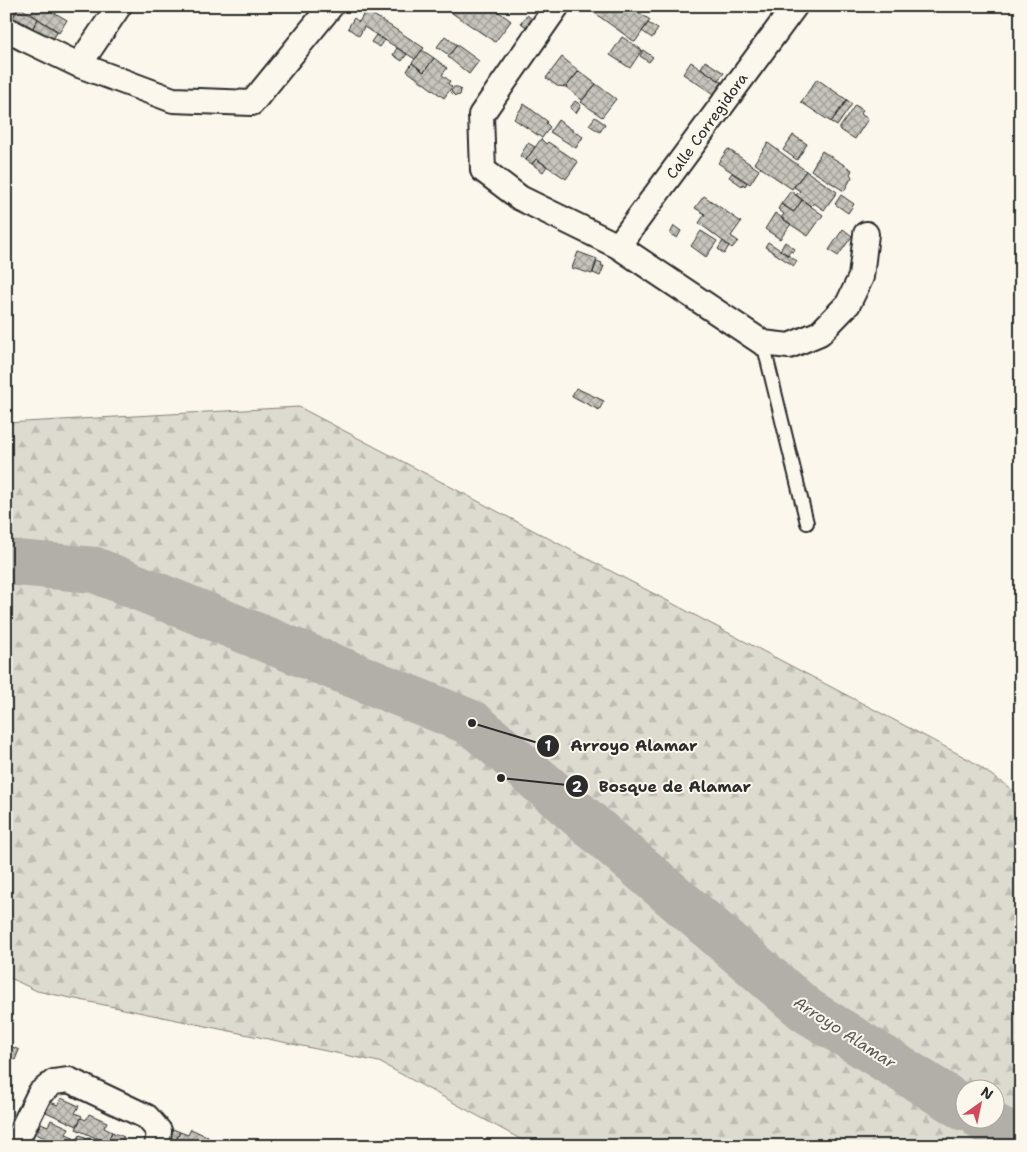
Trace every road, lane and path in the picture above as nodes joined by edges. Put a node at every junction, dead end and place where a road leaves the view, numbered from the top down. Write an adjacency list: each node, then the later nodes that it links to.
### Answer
1 (119, 6): 6 (street)
2 (331, 6): 6 (street)
3 (557, 6): 8 (street)
4 (795, 6): 8 (street, Calle Corregidora)
5 (12, 40): 6 (street)
6 (79, 65)
7 (866, 234): 9 (street)
8 (618, 246): 9 (street)
9 (763, 343): 10 (lane)
10 (807, 523)
11 (14, 1146): 12 (street)
12 (157, 1146)

